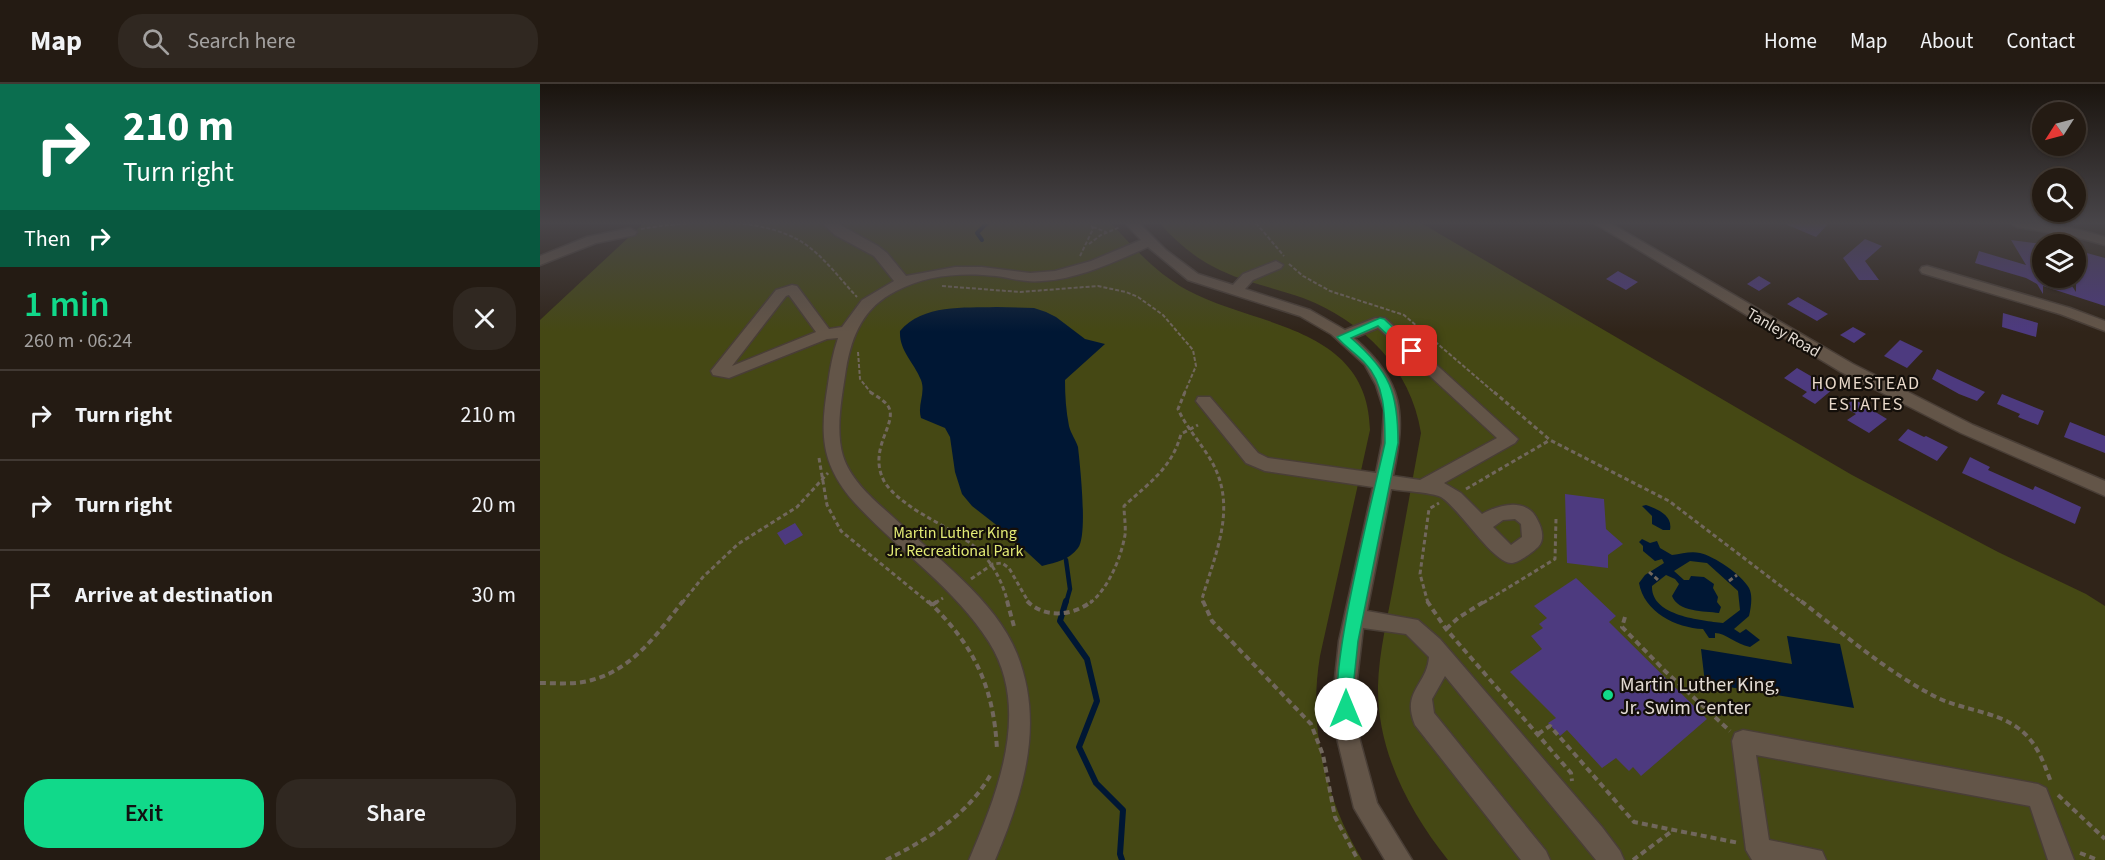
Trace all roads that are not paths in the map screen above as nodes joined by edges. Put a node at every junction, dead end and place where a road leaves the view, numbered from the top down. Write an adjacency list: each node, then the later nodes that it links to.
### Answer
1 (885, 259): 7 (street)
2 (1101, 259): 7 (street)
3 (1171, 259): 8 (street)
4 (1662, 259): 16 (street, Tanley Road)
5 (1276, 266): 8 (street)
6 (1927, 270): 9 (street)
7 (903, 283): 12 (street)
8 (1234, 292): 11 (street)
9 (2105, 326)
10 (825, 334): 10 (street); 12 (street)
11 (1343, 337): 14 (street); 15 (street)
12 (852, 338): 20 (street)
13 (1204, 401): 14 (street)
14 (1383, 482): 15 (street); 18 (street)
15 (1422, 487): 17 (street)
16 (2105, 489)
17 (1481, 527)
18 (1355, 618): 19 (street); 21 (street)
19 (1440, 654): 22 (street); 23 (street)
20 (982, 860)
21 (1399, 860)
22 (1537, 860)
23 (1611, 860)
24 (1813, 860): 25 (street)
25 (2061, 860)

